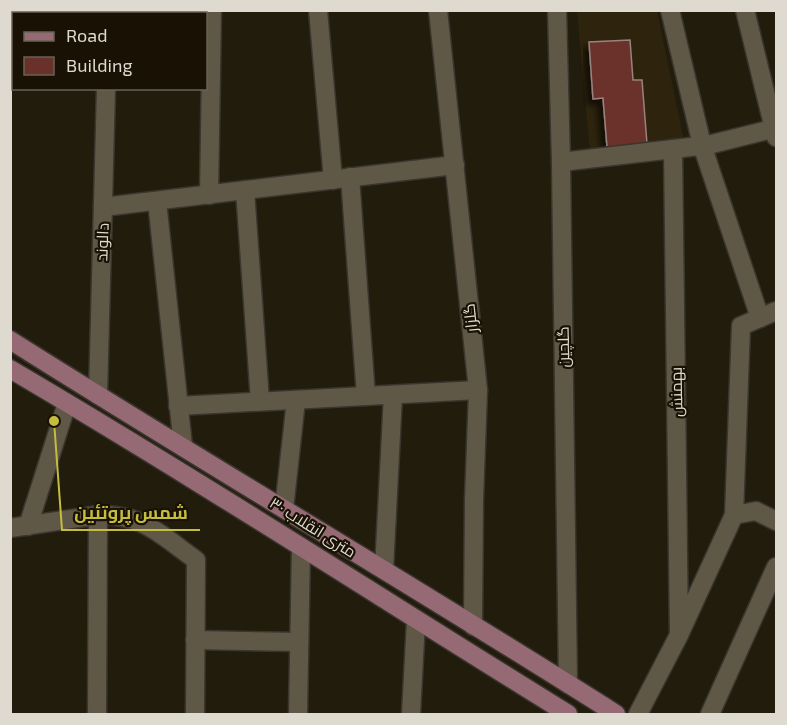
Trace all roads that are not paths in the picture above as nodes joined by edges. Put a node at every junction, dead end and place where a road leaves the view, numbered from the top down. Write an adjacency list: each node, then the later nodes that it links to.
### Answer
1 (212, 10): 15 (street)
2 (318, 10): 13 (street)
3 (438, 10): 12 (street, گلزار)
4 (557, 10): 11 (street, گلچین)
5 (669, 10): 9 (street)
6 (744, 10): 8 (street)
7 (106, 90): 17 (street, دالوند)
8 (776, 131): 9 (street)
9 (702, 145): 10 (street); 18 (street)
10 (673, 149): 11 (street); 40 (street, بهمنش)
11 (561, 162): 43 (street, گلچین)
12 (455, 165): 13 (street); 21 (street, گلزار)
13 (341, 179): 14 (street); 24 (street)
14 (245, 190): 15 (street); 26 (street)
15 (209, 195): 16 (street)
16 (157, 201): 17 (street); 28 (street)
17 (103, 207): 22 (street, دالوند)
18 (768, 315): 32 (street)
19 (10, 339): 22 (main road, ۳۰ متری انقلاب)
20 (10, 369): 27 (main road, ۳۰ متری انقلاب)
21 (478, 390): 23 (street); 39 (street, گلزار)
22 (98, 395): 29 (main road, ۳۰ متری انقلاب)
23 (393, 395): 24 (street); 37 (street)
24 (366, 396): 25 (street)
25 (297, 400): 26 (street); 30 (street)
26 (260, 401): 28 (street)
27 (67, 402): 34 (street); 35 (main road, ۳۰ متری انقلاب)
28 (178, 406): 29 (street)
29 (183, 446): 30 (main road, ۳۰ متری انقلاب)
30 (284, 509): 37 (main road, ۳۰ متری انقلاب)
31 (98, 515): 34 (street); 41 (street); 44 (street)
32 (734, 515): 33 (street); 40 (street, بهمنش)
33 (777, 521)
34 (19, 527)
35 (301, 547): 38 (main road, ۳۰ متری انقلاب); 42 (street)
36 (777, 567): 51 (street)
37 (384, 570): 39 (main road, ۳۰ متری انقلاب)
38 (416, 620): 47 (street); 48 (main road, ۳۰ متری انقلاب)
39 (473, 626): 43 (main road, ۳۰ متری انقلاب)
40 (679, 635): 50 (street, بهمنش)
41 (195, 640): 42 (street); 45 (street)
42 (299, 642): 46 (street)
43 (568, 684): 49 (main road, ۳۰ متری انقلاب)
44 (98, 714)
45 (195, 714)
46 (298, 714)
47 (411, 714)
48 (568, 714)
49 (616, 714)
50 (638, 714)
51 (710, 714)

